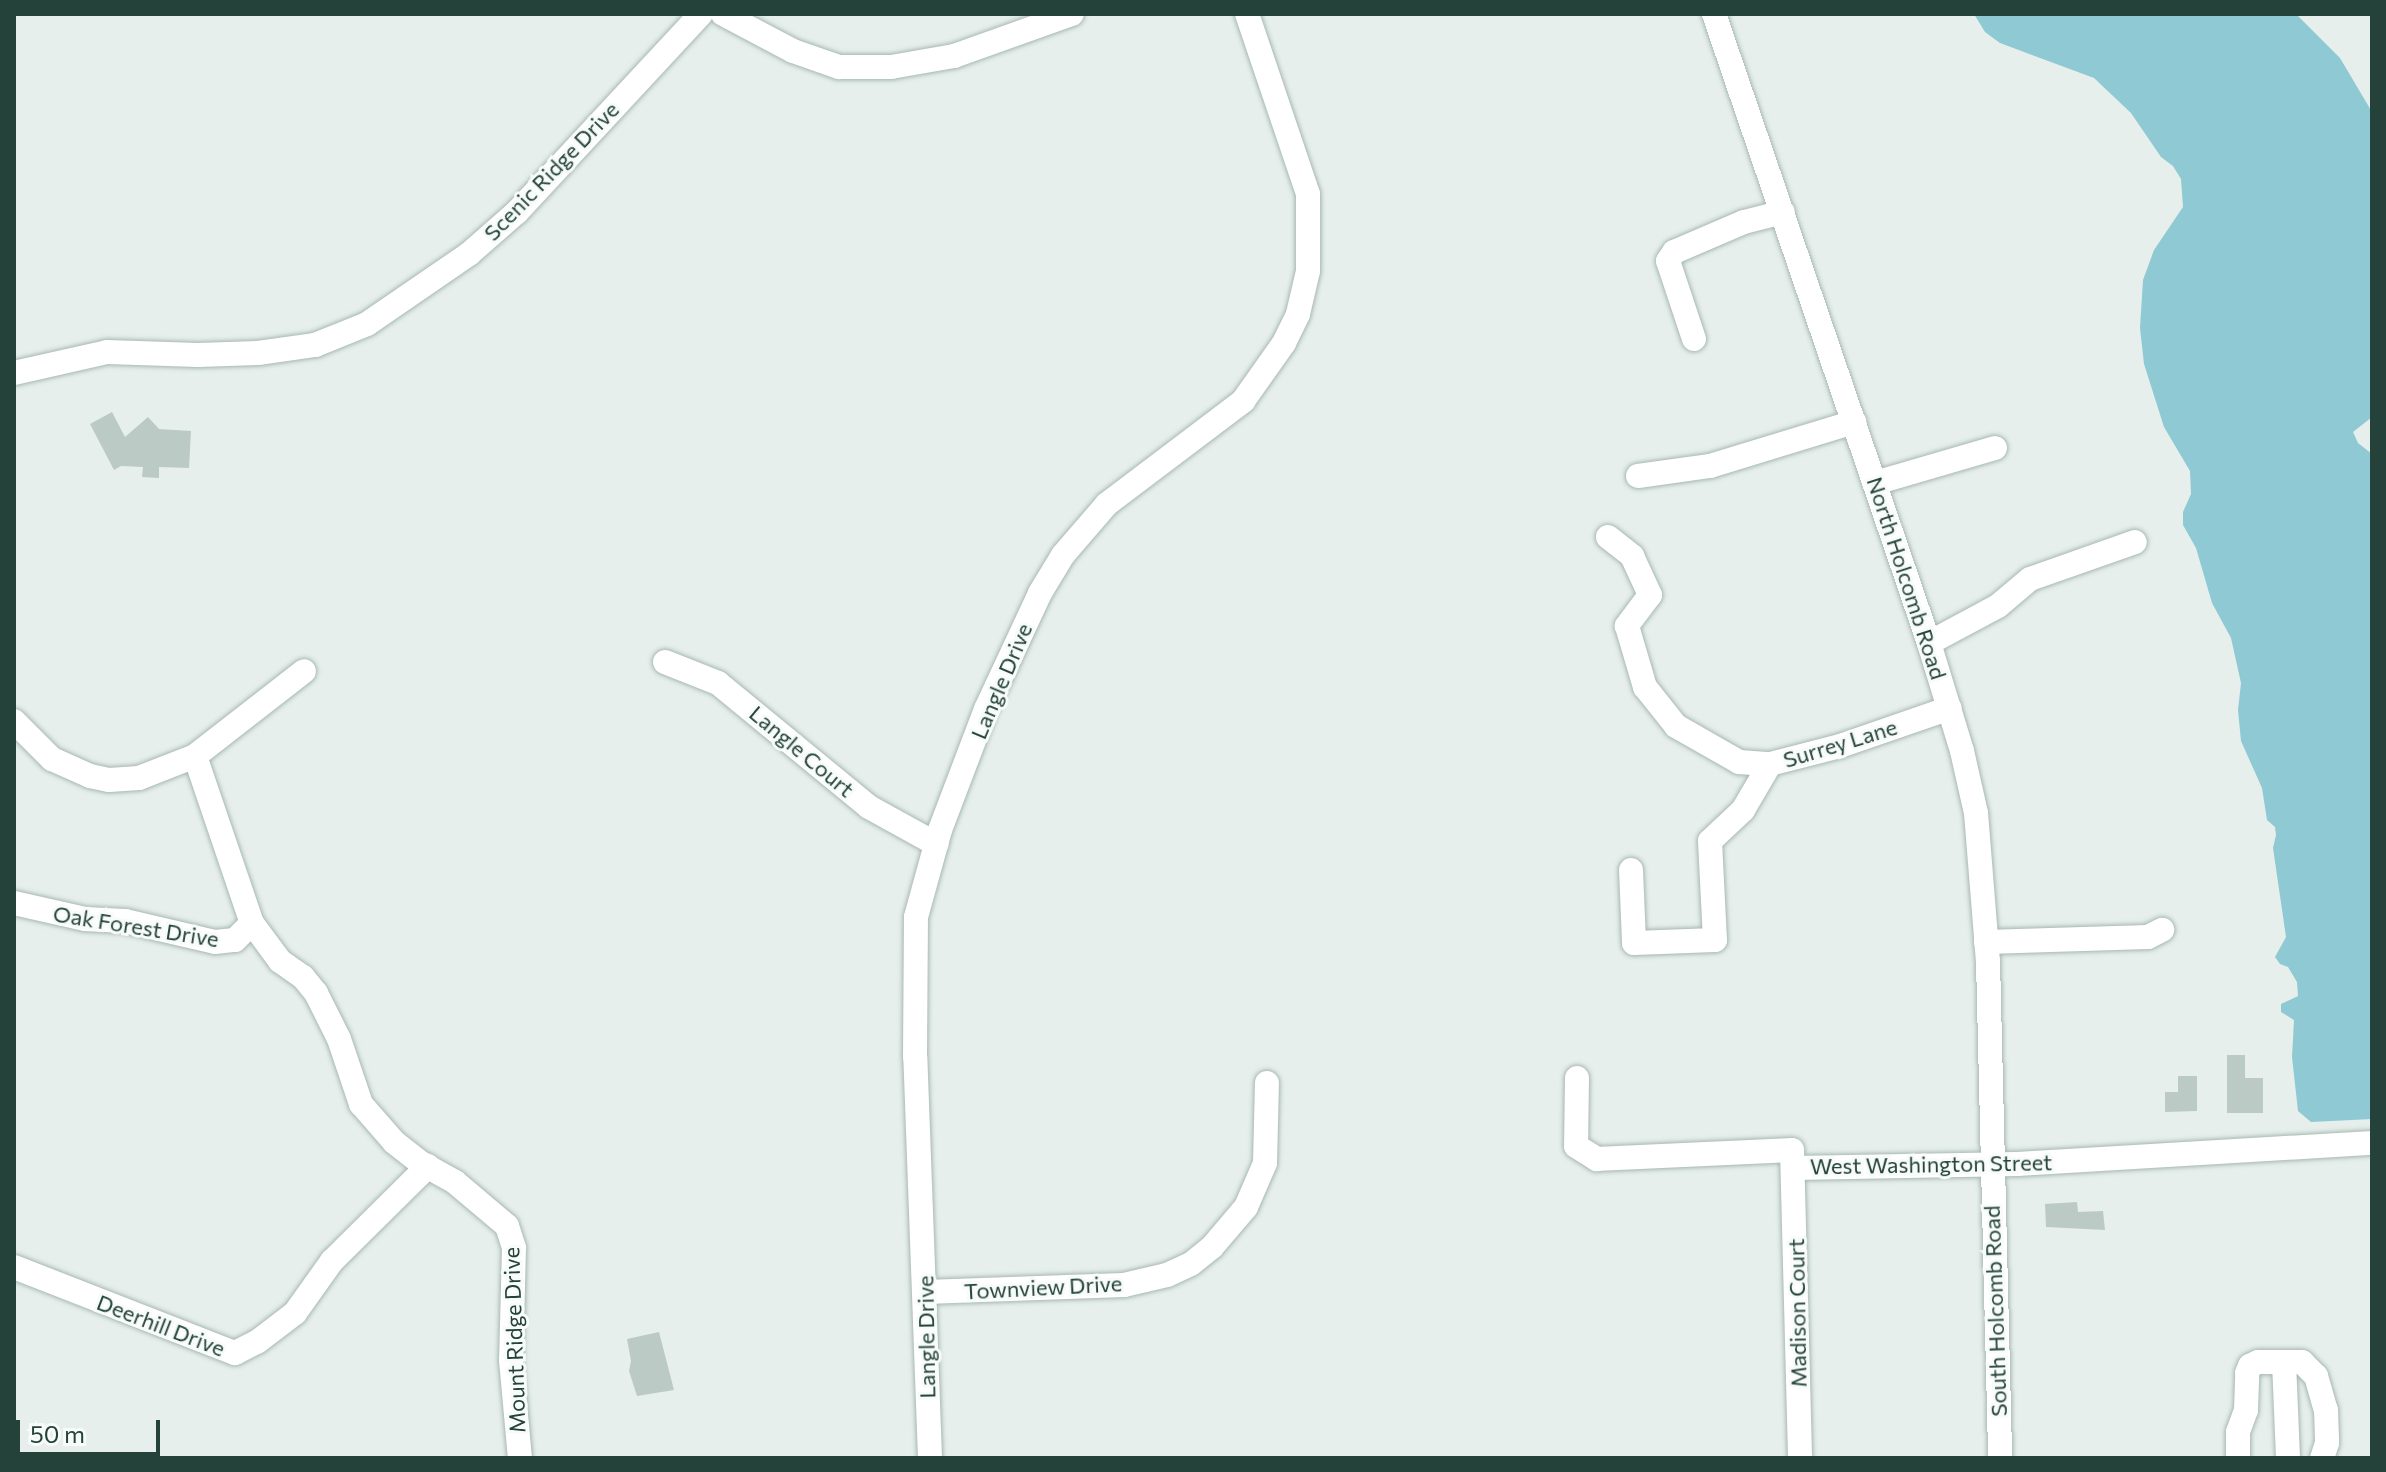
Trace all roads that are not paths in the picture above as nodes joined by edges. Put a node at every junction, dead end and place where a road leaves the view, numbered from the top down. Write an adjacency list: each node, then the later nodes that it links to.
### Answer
1 (701, 14): 8 (street, Scenic Ridge Drive)
2 (723, 14): 3 (street)
3 (1072, 14)
4 (1247, 14): 22 (street, Langle Drive)
5 (1714, 14): 6 (street, North Holcomb Road)
6 (1783, 212): 7 (street); 9 (street, North Holcomb Road)
7 (1694, 339)
8 (14, 373)
9 (1854, 422): 11 (street); 12 (street, North Holcomb Road)
10 (1995, 448): 12 (street)
11 (1638, 476)
12 (1875, 483): 15 (street, North Holcomb Road)
13 (1608, 537): 21 (street, Surrey Lane)
14 (2135, 542): 15 (street)
15 (1929, 643): 18 (street, North Holcomb Road)
16 (665, 662): 22 (street, Langle Court)
17 (304, 671): 20 (street)
18 (1950, 708): 21 (street, Surrey Lane); 27 (street, North Holcomb Road)
19 (14, 721): 20 (street)
20 (195, 756): 25 (street)
21 (1770, 764): 23 (street)
22 (936, 844): 35 (street, Langle Drive)
23 (1631, 870)
24 (14, 903): 25 (street, Oak Forest Drive)
25 (252, 923): 32 (street, Oak Forest Drive)
26 (2162, 930): 27 (street)
27 (1986, 942): 31 (street, North Holcomb Road)
28 (1577, 1078): 33 (street, West Washington Street)
29 (1267, 1083): 35 (street, Townview Drive)
30 (2372, 1143): 31 (street, West Washington Street)
31 (1991, 1163): 33 (street, West Washington Street); 40 (street, South Holcomb Road)
32 (428, 1166): 34 (street, Deerhill Drive); 37 (street, Mount Ridge Drive)
33 (1794, 1168): 39 (street, Madison Court)
34 (14, 1267)
35 (925, 1292): 38 (street, Langle Drive)
36 (2284, 1362): 41 (street); 42 (street); 43 (street)
37 (520, 1458)
38 (930, 1458)
39 (1800, 1458)
40 (2000, 1458)
41 (2238, 1458)
42 (2288, 1458)
43 (2322, 1458)

